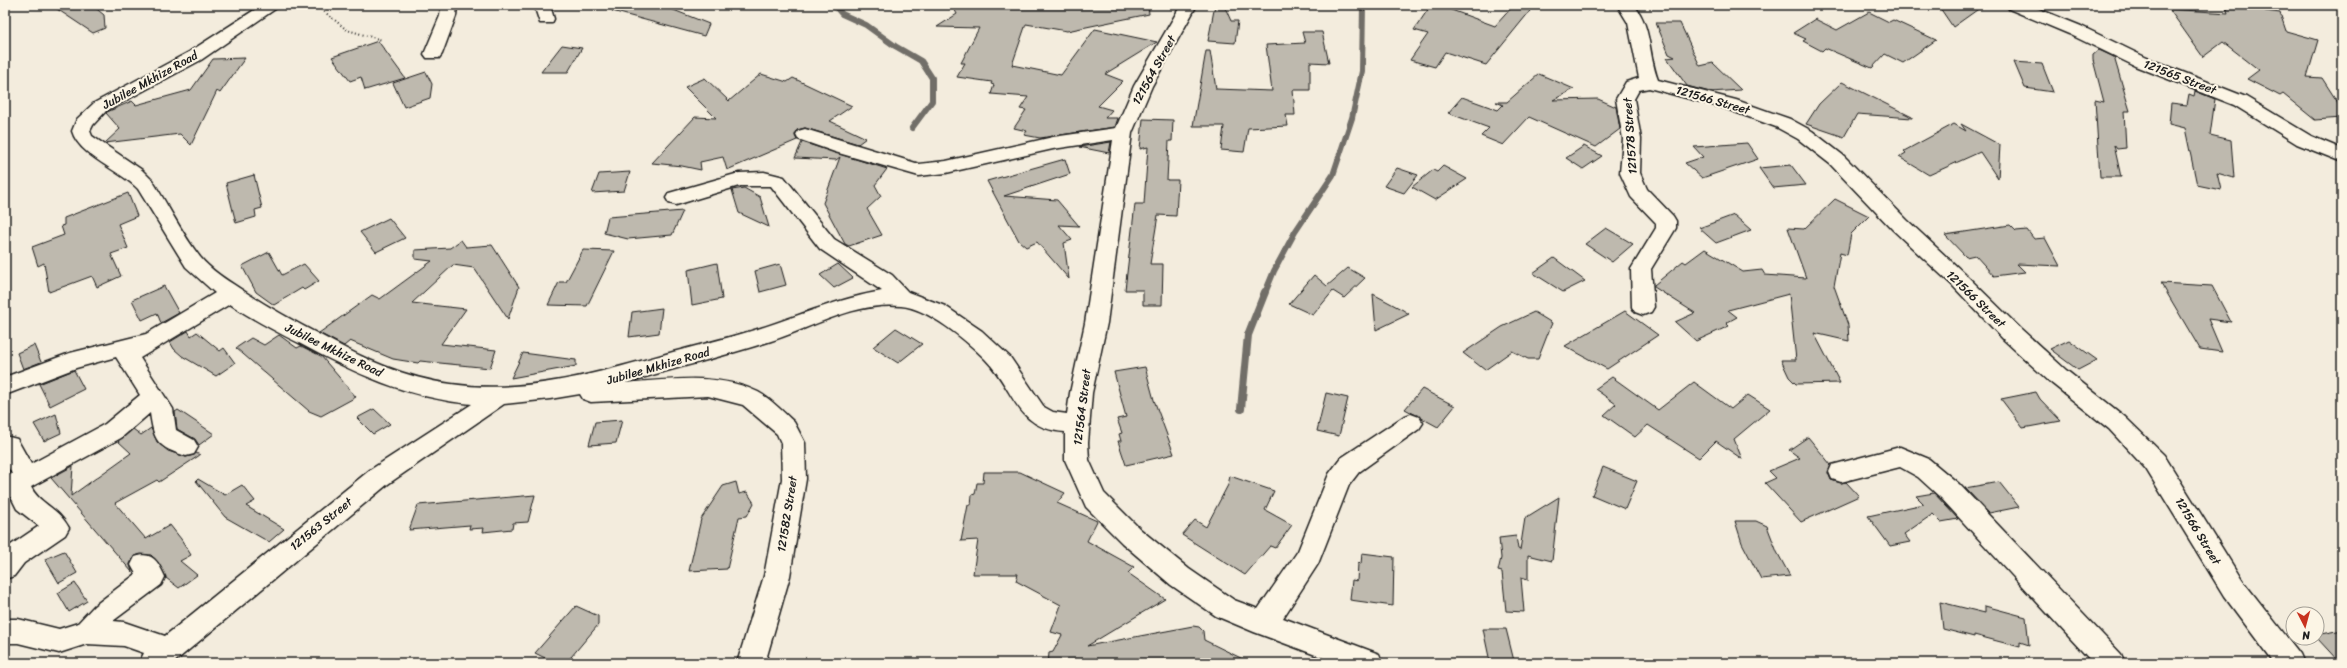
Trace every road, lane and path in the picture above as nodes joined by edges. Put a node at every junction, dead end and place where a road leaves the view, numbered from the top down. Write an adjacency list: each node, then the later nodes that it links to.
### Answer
1 (273, 5): 14 (street, Jubilee Mkhize Road)
2 (316, 5): 7 (path)
3 (449, 5): 8 (street)
4 (1189, 5): 10 (street, 121564 Street)
5 (1625, 5): 9 (street)
6 (2015, 5): 12 (street, 121565 Street)
7 (382, 40)
8 (433, 54)
9 (1650, 83): 16 (street, 121578 Street); 37 (street, 121566 Street)
10 (1123, 133): 11 (street); 23 (street, 121564 Street)
11 (804, 134)
12 (2342, 156)
13 (676, 198): 15 (street)
14 (231, 293): 17 (street); 21 (street, Jubilee Mkhize Road)
15 (901, 298): 19 (street, Jubilee Mkhize Road); 23 (street, Jubilee Mkhize Road)
16 (1643, 307)
17 (155, 338): 18 (street); 20 (street)
18 (5, 386)
19 (564, 390): 21 (street, Jubilee Mkhize Road); 34 (street, 121582 Street)
20 (153, 397): 25 (street); 27 (street)
21 (496, 397): 33 (street, 121563 Street)
22 (1412, 423): 30 (street)
23 (1079, 424): 30 (street, 121564 Street)
24 (5, 445): 27 (street)
25 (186, 447)
26 (1841, 472): 36 (street)
27 (16, 483): 29 (street)
28 (144, 565): 32 (street)
29 (5, 568)
30 (1263, 624): 35 (street, 121564 Street)
31 (5, 631): 32 (street)
32 (87, 632): 33 (street)
33 (161, 657)
34 (751, 663)
35 (1369, 663)
36 (2111, 663)
37 (2290, 663)

